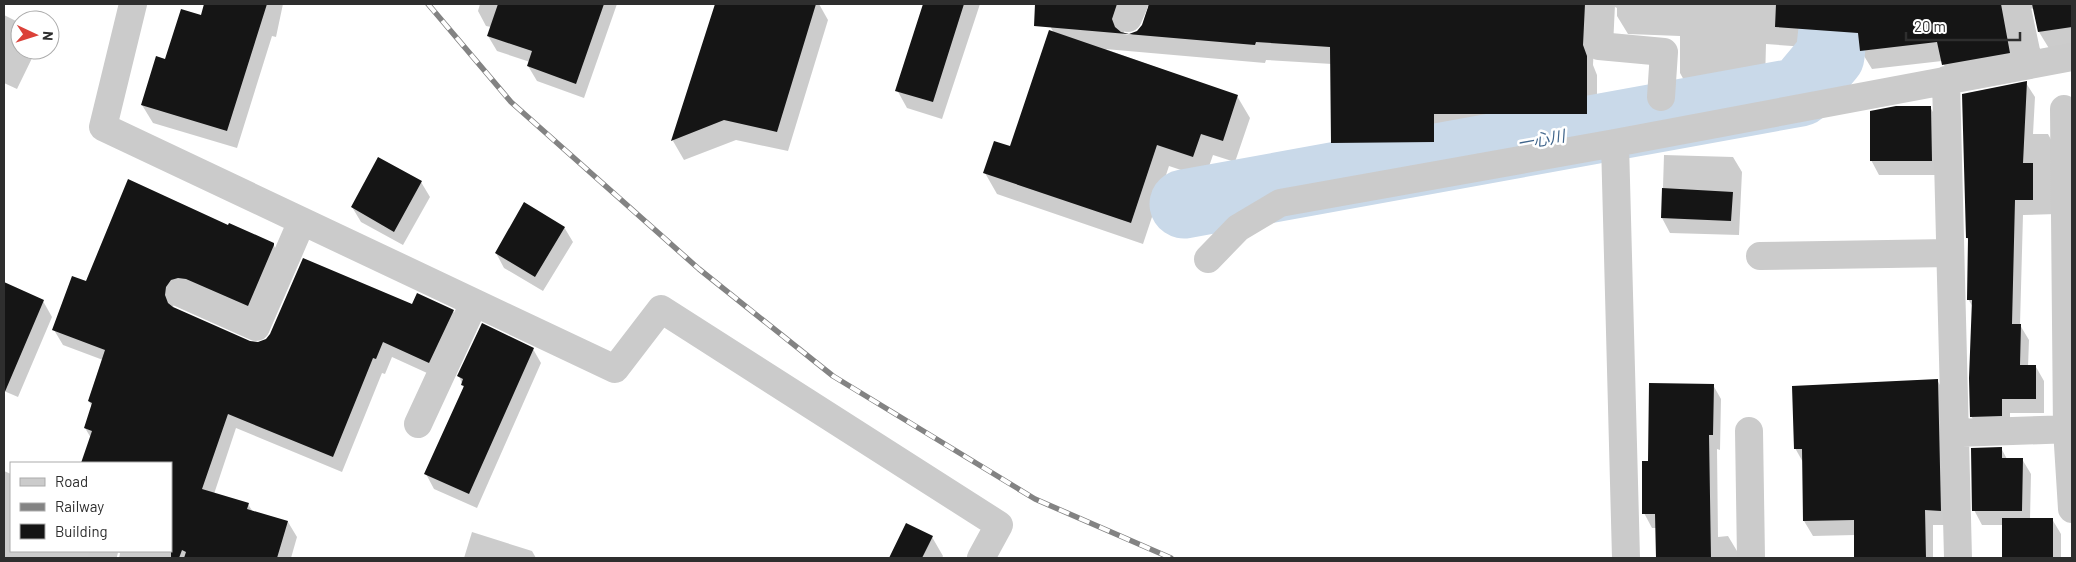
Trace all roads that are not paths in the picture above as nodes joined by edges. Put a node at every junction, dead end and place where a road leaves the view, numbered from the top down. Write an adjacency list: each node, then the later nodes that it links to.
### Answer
1 (133, 4): 10 (street)
2 (1601, 4): 7 (street)
3 (2016, 4): 5 (street)
4 (2072, 57): 5 (street)
5 (2030, 65): 6 (street)
6 (1946, 80): 9 (street); 11 (street)
7 (1661, 97)
8 (2064, 109): 17 (street)
9 (1615, 143): 13 (street); 22 (street)
10 (302, 221): 14 (street); 15 (street)
11 (1950, 253): 12 (street); 19 (street)
12 (1760, 256)
13 (1208, 259)
14 (180, 293)
15 (474, 303): 16 (street); 21 (street)
16 (418, 424)
17 (2070, 429): 19 (street); 20 (street)
18 (1749, 431): 23 (street)
19 (1955, 433): 24 (street)
20 (2072, 510)
21 (981, 558)
22 (1626, 558)
23 (1751, 558)
24 (1958, 558)

